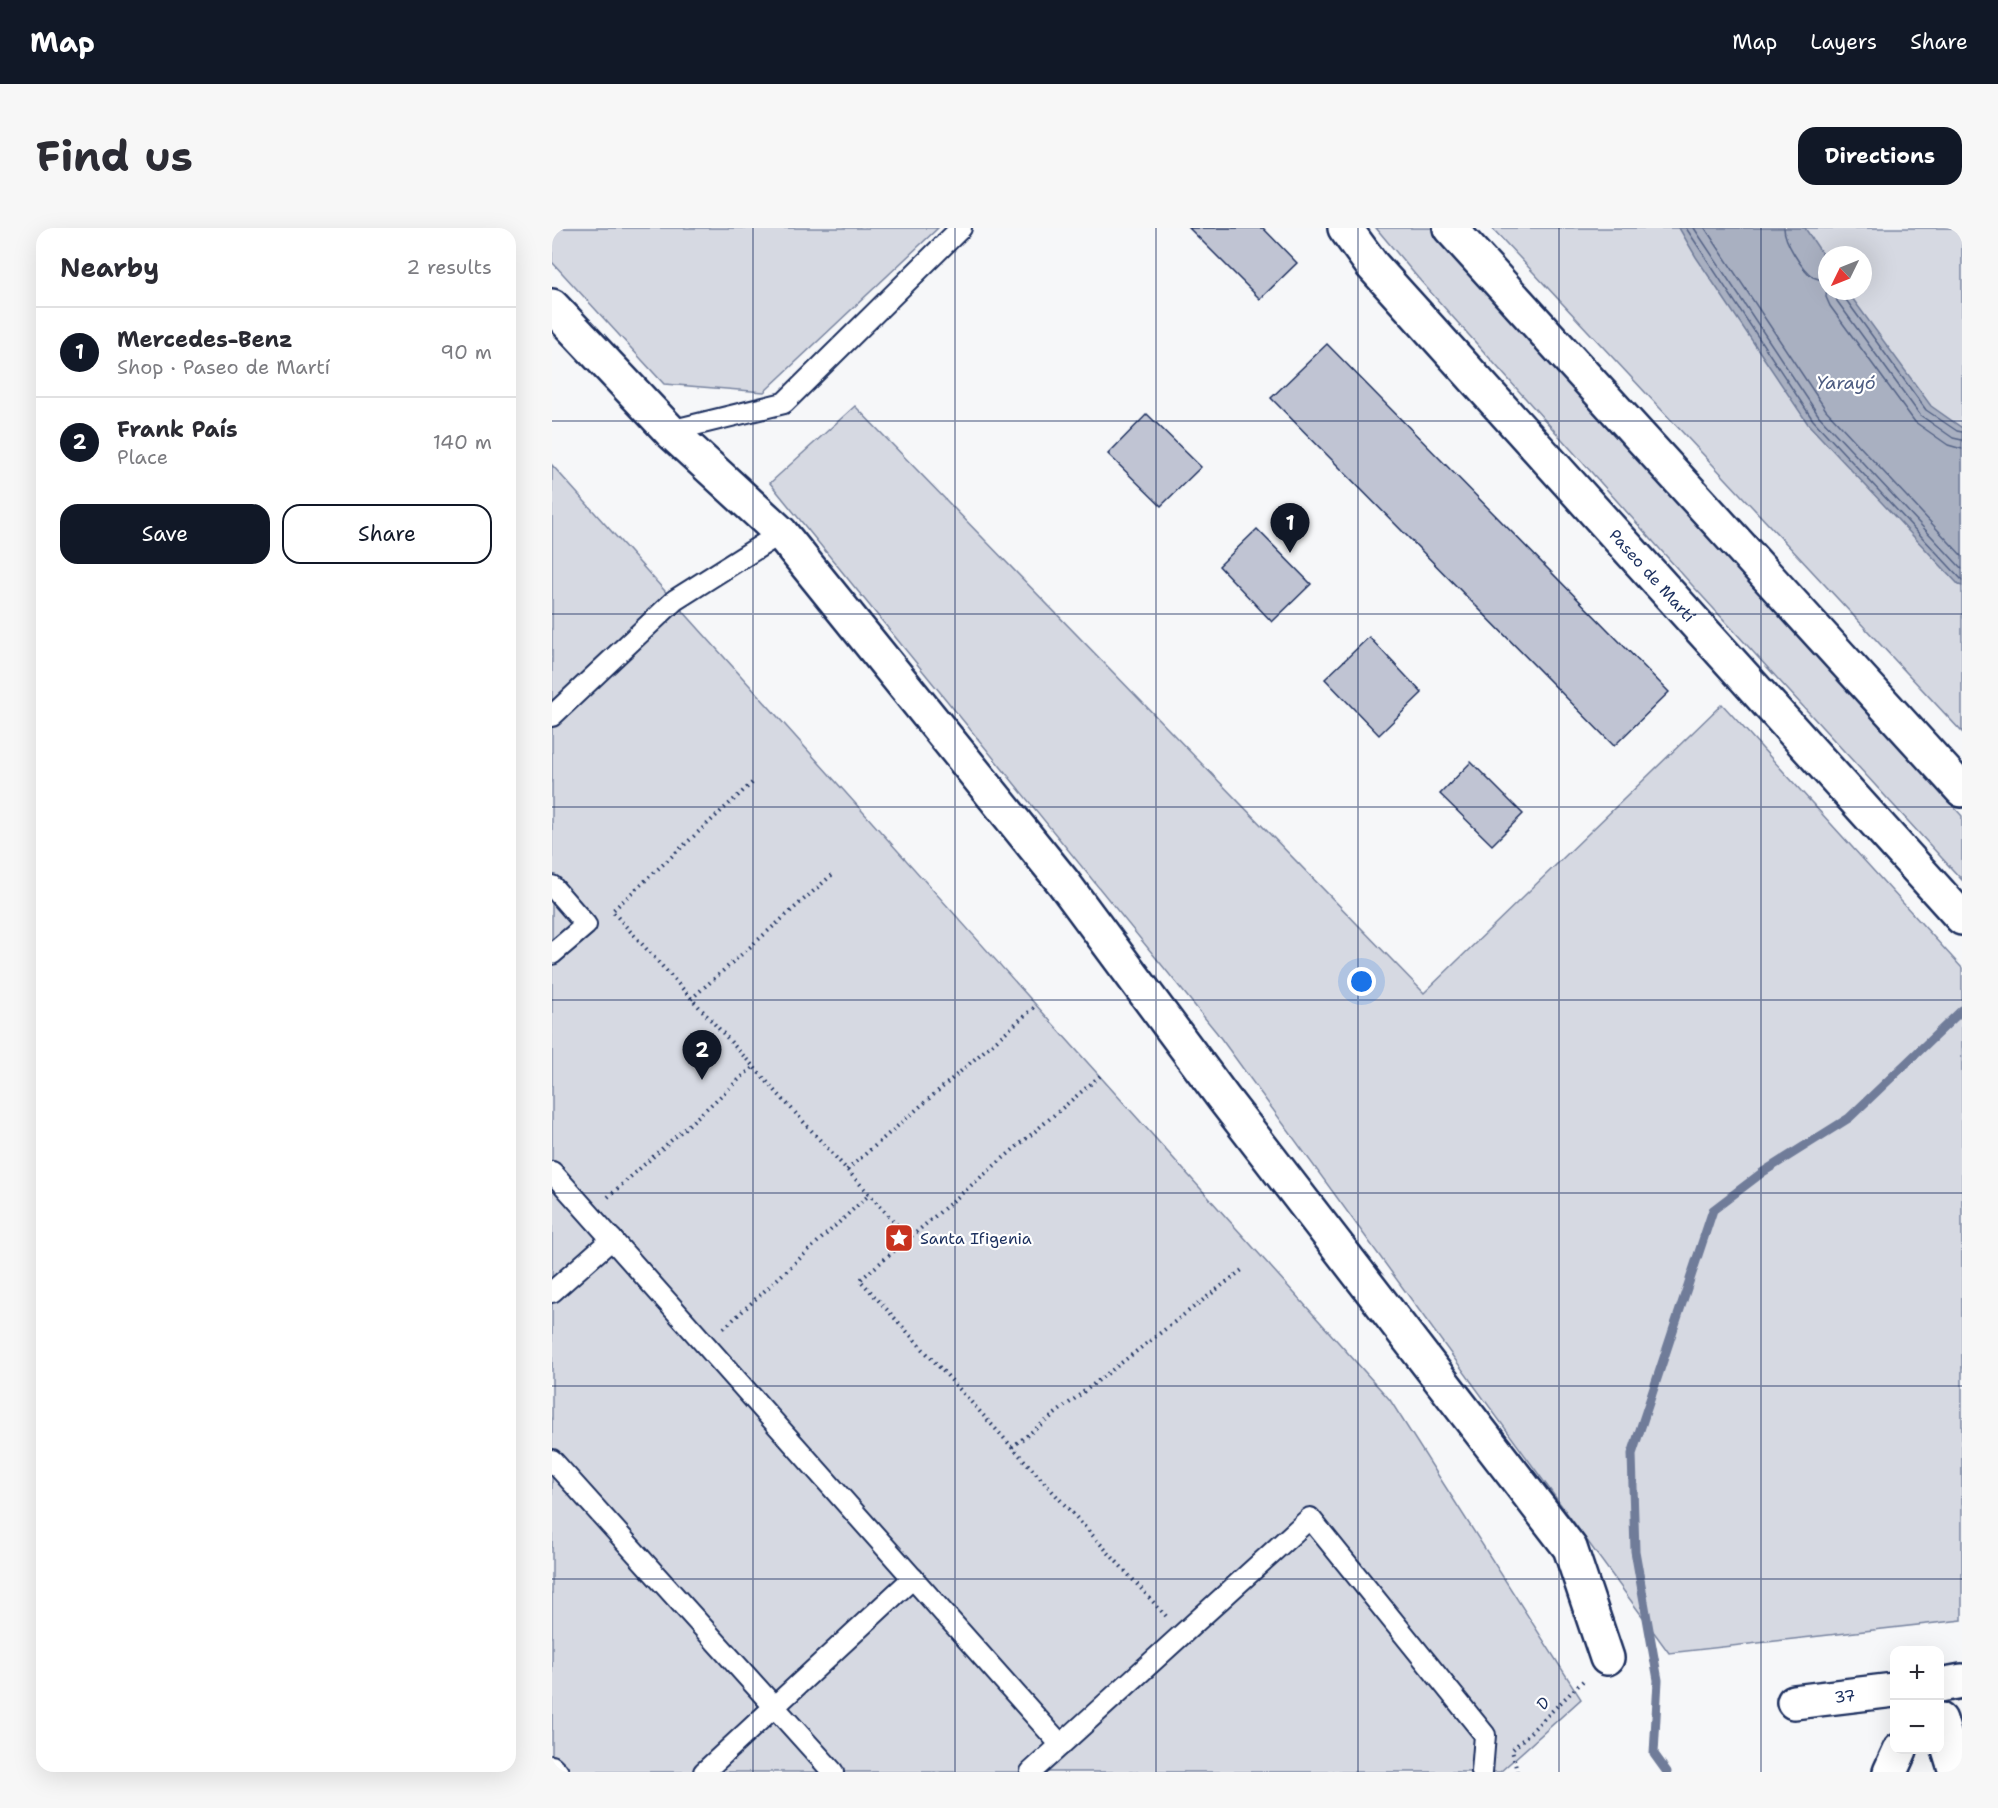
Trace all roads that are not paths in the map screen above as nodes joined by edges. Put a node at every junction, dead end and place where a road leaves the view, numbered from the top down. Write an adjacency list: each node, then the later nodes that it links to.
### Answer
1 (961, 228): 5 (lane)
2 (1345, 228): 10 (street, Paseo de Martí)
3 (1450, 228): 8 (street)
4 (552, 306): 5 (street)
5 (670, 431): 6 (street)
6 (781, 532): 7 (lane); 17 (street)
7 (552, 716)
8 (1962, 790)
9 (552, 885): 11 (lane)
10 (1962, 918)
11 (552, 954)
12 (552, 1172): 13 (lane)
13 (612, 1239): 14 (lane); 16 (lane)
14 (552, 1292)
15 (552, 1461): 22 (lane)
16 (913, 1578): 22 (lane); 24 (lane)
17 (1607, 1658)
18 (1962, 1681): 19 (street)
19 (1944, 1683)
20 (1890, 1690): 21 (street, 37)
21 (1794, 1701)
22 (774, 1707): 28 (lane); 29 (lane)
23 (1944, 1733): 33 (street)
24 (1061, 1745): 30 (lane); 31 (lane)
25 (1898, 1754): 32 (street)
26 (552, 1766): 27 (lane)
27 (558, 1772)
28 (704, 1772)
29 (833, 1772)
30 (1031, 1772)
31 (1482, 1772)
32 (1890, 1772)
33 (1956, 1772)

